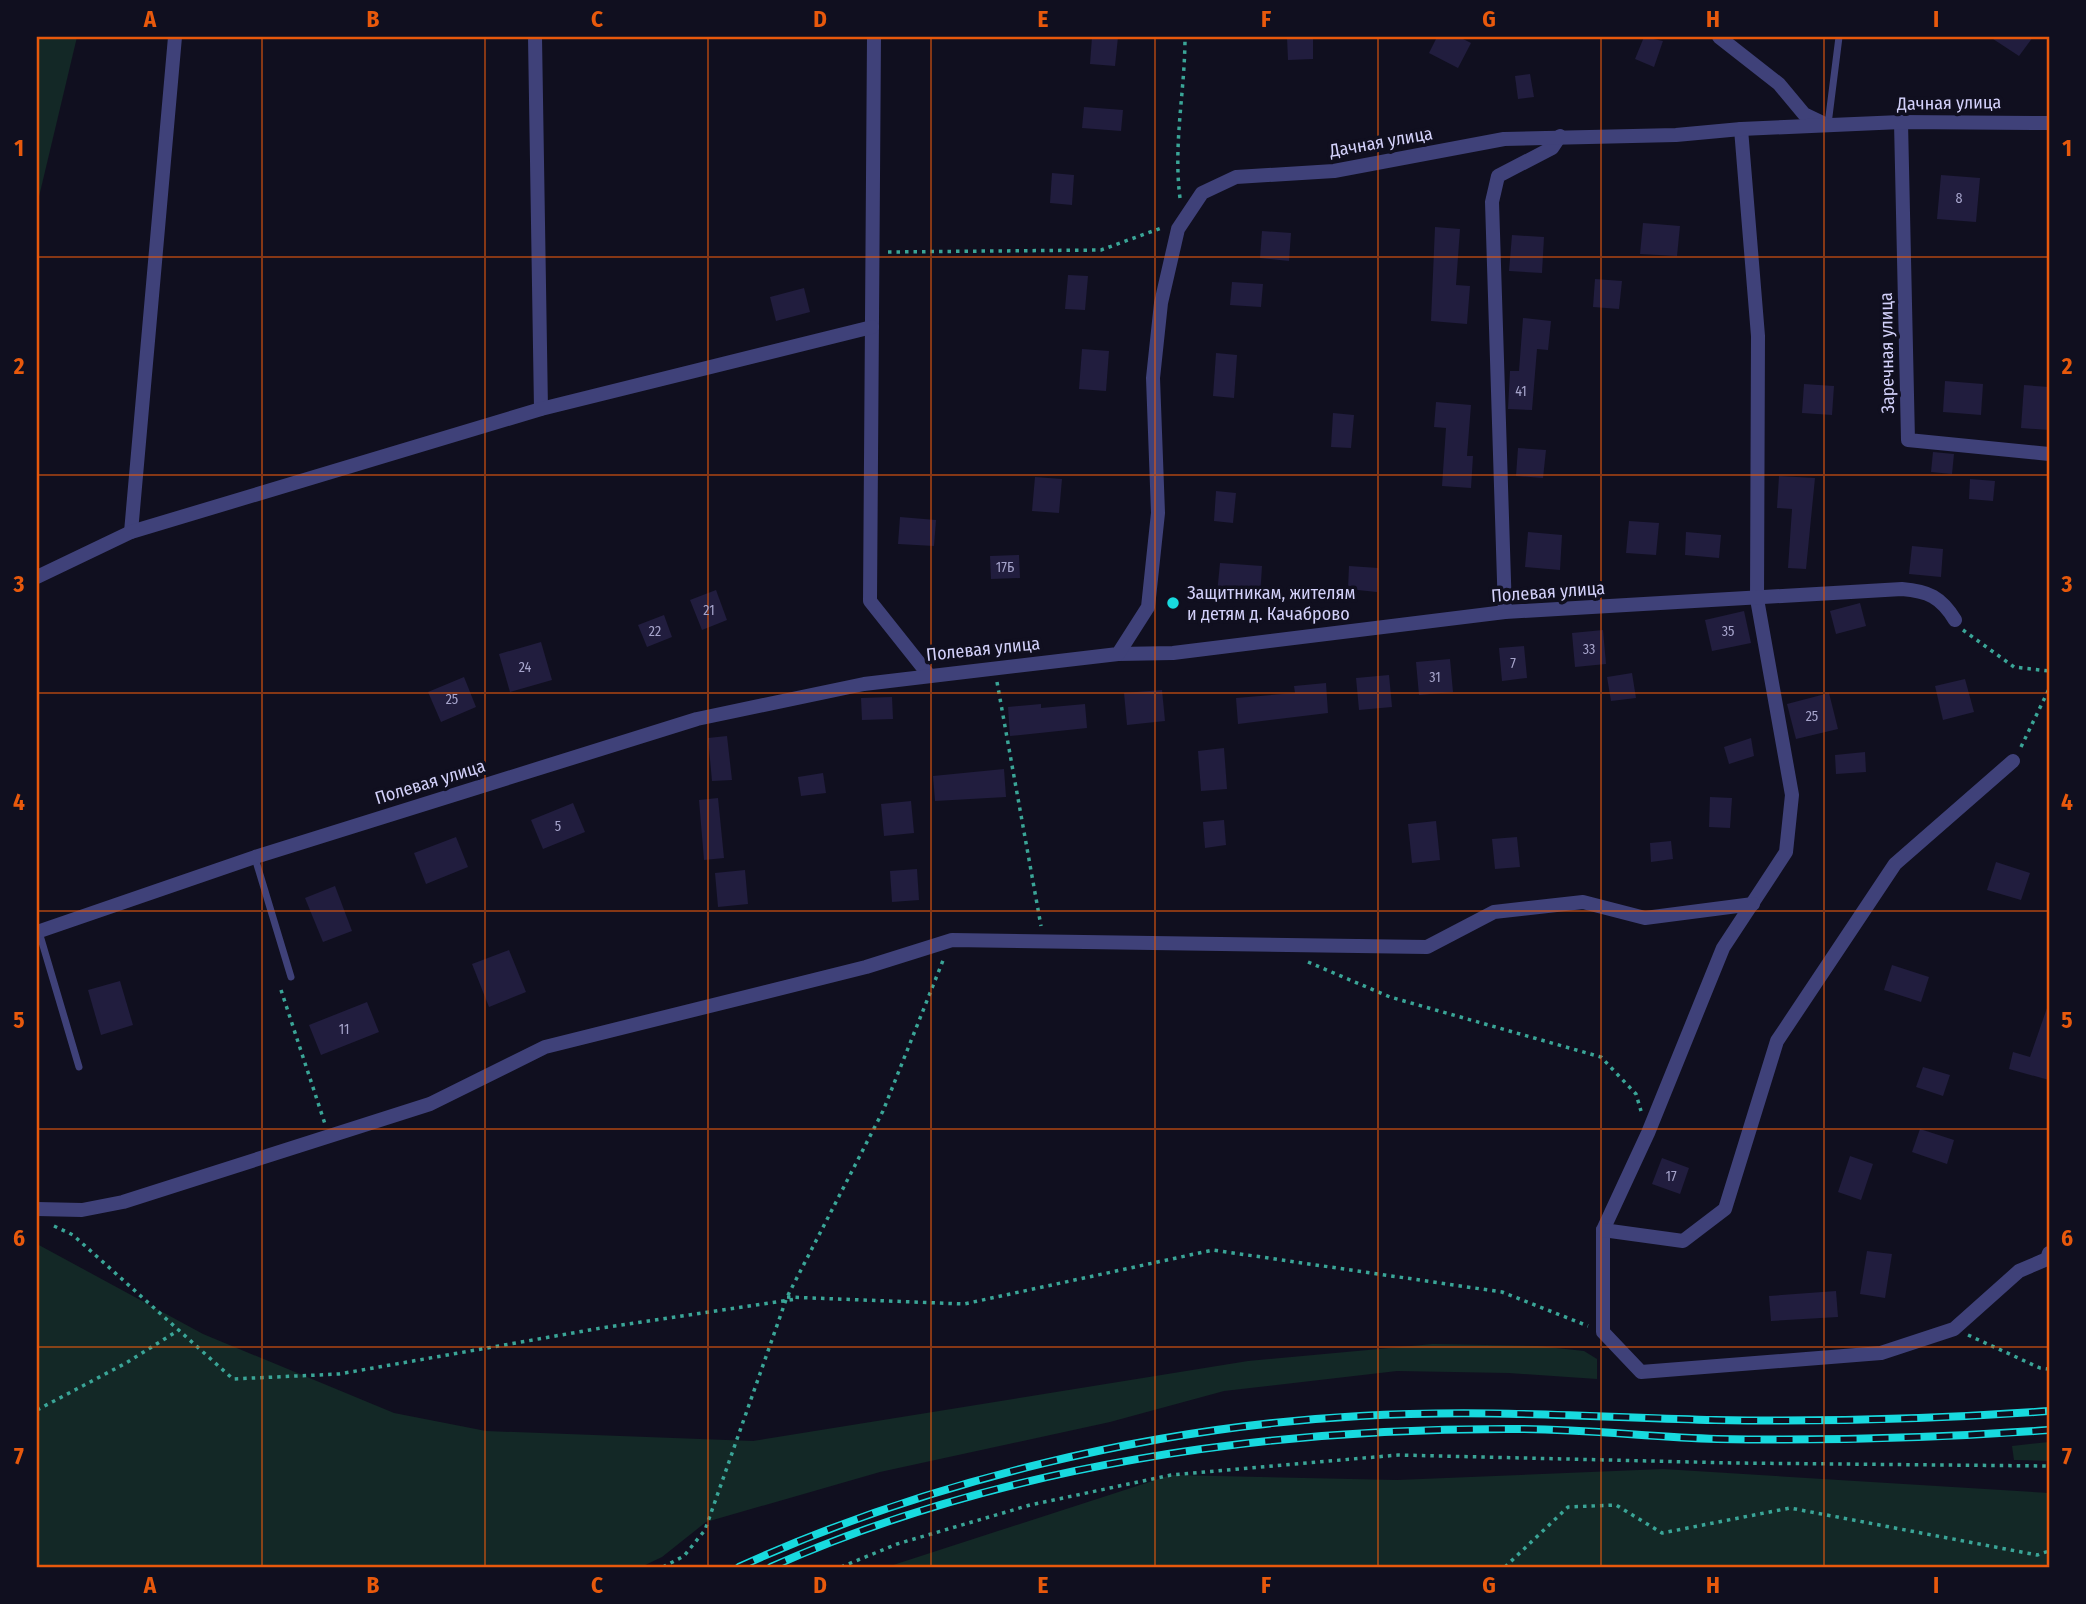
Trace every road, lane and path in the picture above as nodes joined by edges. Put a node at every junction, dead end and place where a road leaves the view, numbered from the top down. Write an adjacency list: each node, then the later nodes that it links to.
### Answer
1 (175, 37): 17 (street)
2 (535, 37): 15 (street)
3 (874, 37): 13 (street)
4 (1185, 37): 12 (path)
5 (1719, 37): 9 (street)
6 (1839, 37): 9 (lane)
7 (1901, 122): 8 (street, Дачная улица); 9 (street, Дачная улица); 16 (street, Заречная улица)
8 (2049, 123)
9 (1827, 125): 10 (street, Дачная улица)
10 (1741, 129): 11 (street, Дачная улица); 19 (street)
11 (1560, 136): 12 (street, Дачная улица); 20 (street)
12 (1183, 220): 13 (path); 22 (street, Дачная улица)
13 (872, 252): 14 (street)
14 (872, 327): 15 (street); 25 (street)
15 (541, 409): 17 (street)
16 (2049, 454)
17 (131, 532): 18 (street)
18 (37, 577)
19 (1758, 598): 20 (street, Полевая улица); 21 (street, Полевая улица); 29 (street)
20 (1505, 612): 22 (street, Полевая улица)
21 (1955, 620): 24 (path)
22 (1118, 654): 23 (street, Полевая улица)
23 (994, 666): 25 (street, Полевая улица); 32 (path)
24 (2049, 671)
25 (928, 674): 28 (street, Полевая улица)
26 (2049, 689): 27 (path)
27 (2013, 761): 41 (street)
28 (255, 857): 30 (street, Полевая улица); 34 (lane)
29 (1753, 904): 32 (street); 37 (street)
30 (38, 932): 36 (lane)
31 (952, 940): 32 (street); 38 (street); 43 (path)
32 (1044, 942)
33 (1307, 961): 37 (path)
34 (291, 977)
35 (281, 990): 38 (path)
36 (79, 1067)
37 (1648, 1133): 41 (street)
38 (330, 1137): 39 (street)
39 (37, 1209)
40 (49, 1224): 45 (path)
41 (1603, 1230): 46 (street)
42 (2049, 1253): 44 (street)
43 (786, 1299): 45 (path); 46 (path); 51 (path)
44 (1954, 1329): 46 (street); 47 (path)
45 (179, 1330): 48 (path)
46 (1603, 1332)
47 (2049, 1369)
48 (37, 1410)
49 (2049, 1465): 52 (path)
50 (2049, 1551): 53 (path)
51 (663, 1567)
52 (841, 1567)
53 (1505, 1567)

